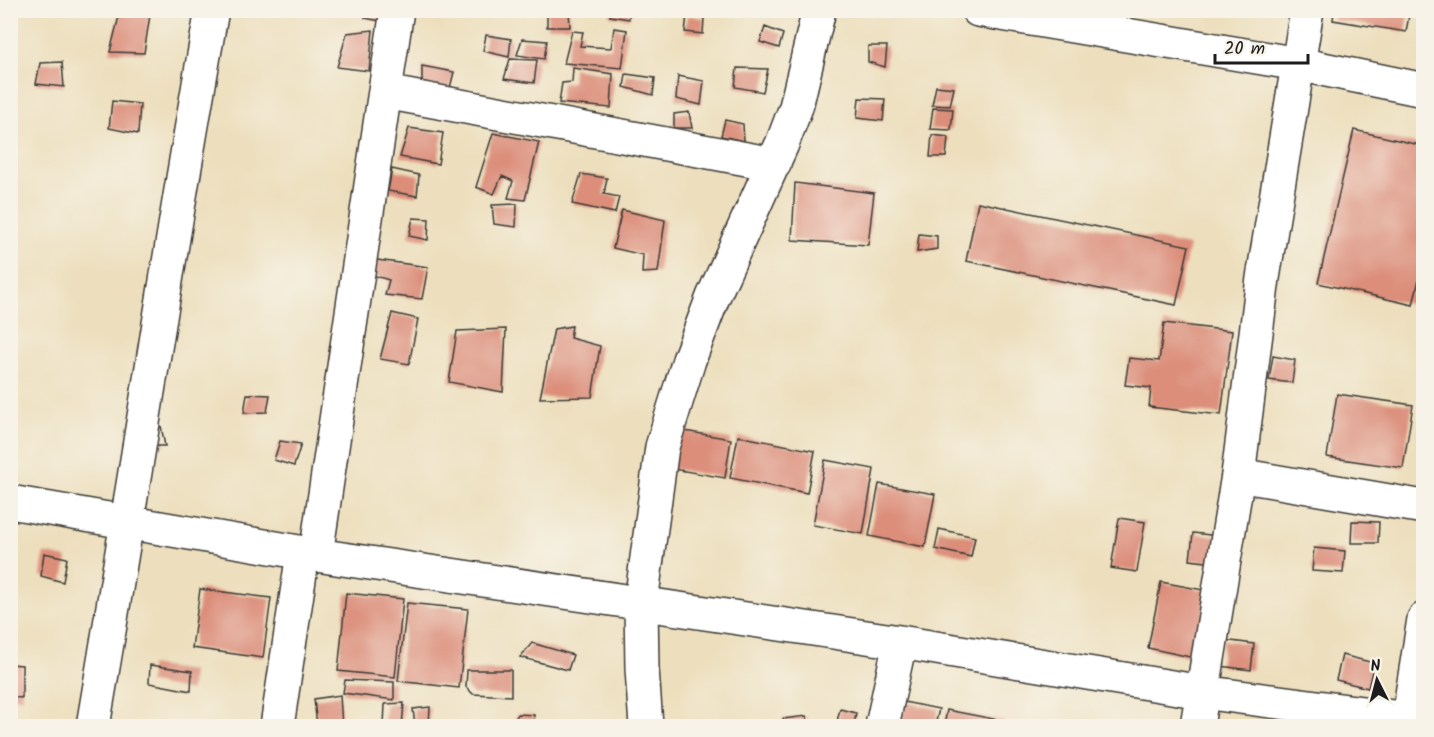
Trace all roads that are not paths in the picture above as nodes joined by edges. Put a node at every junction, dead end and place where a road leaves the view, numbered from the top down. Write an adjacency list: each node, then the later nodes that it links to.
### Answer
1 (212, 10): 13 (street)
2 (397, 10): 8 (street)
3 (819, 10): 9 (street)
4 (978, 10): 6 (street)
5 (1307, 10): 6 (street)
6 (1298, 64): 7 (street); 10 (street)
7 (1424, 90)
8 (385, 92): 9 (street); 14 (street)
9 (774, 164): 15 (street)
10 (1238, 475): 12 (street); 18 (street)
11 (10, 502): 13 (street)
12 (1424, 507)
13 (128, 523): 14 (street); 20 (street)
14 (310, 554): 15 (street); 21 (street)
15 (641, 602): 17 (street); 22 (street)
16 (1424, 619): 19 (street)
17 (900, 642): 18 (street); 23 (street)
18 (1202, 692): 19 (street); 24 (street)
19 (1413, 722)
20 (93, 726)
21 (277, 726)
22 (646, 726)
23 (882, 726)
24 (1197, 726)

